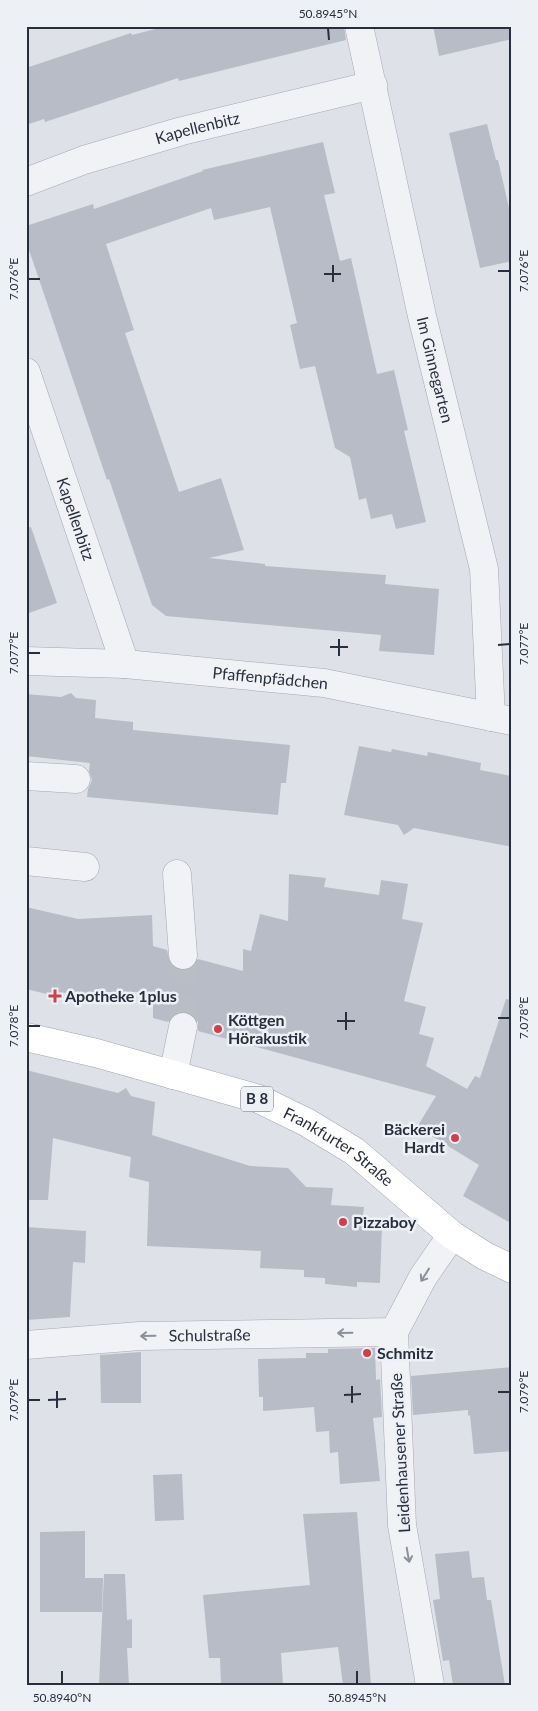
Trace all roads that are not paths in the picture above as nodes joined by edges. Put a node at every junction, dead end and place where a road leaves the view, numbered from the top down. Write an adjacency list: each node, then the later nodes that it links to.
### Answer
1 (359, 26): 2 (street, Im Ginnegarten)
2 (372, 85): 3 (street, Kapellenbitz); 7 (street, Im Ginnegarten)
3 (26, 182)
4 (26, 372): 6 (street, Kapellenbitz)
5 (26, 661): 6 (street, Pfaffenpfädchen)
6 (125, 664): 7 (street, Pfaffenpfädchen)
7 (501, 719)
8 (26, 776): 9 (street)
9 (76, 779)
10 (26, 861): 11 (street)
11 (86, 867)
12 (177, 874): 13 (street)
13 (183, 954)
14 (183, 1027): 16 (street)
15 (26, 1037): 16 (main road, Frankfurter Straße / B 8)
16 (173, 1075): 17 (main road, Frankfurter Straße / B 8)
17 (452, 1235): 18 (main road, Frankfurter Straße / B 8); 19 (street, one-way to 19)
18 (512, 1270)
19 (394, 1332): 20 (street, Schulstraße, one-way to 20); 21 (street, Leidenhausener Straße, one-way to 21)
20 (26, 1345)
21 (430, 1685)

